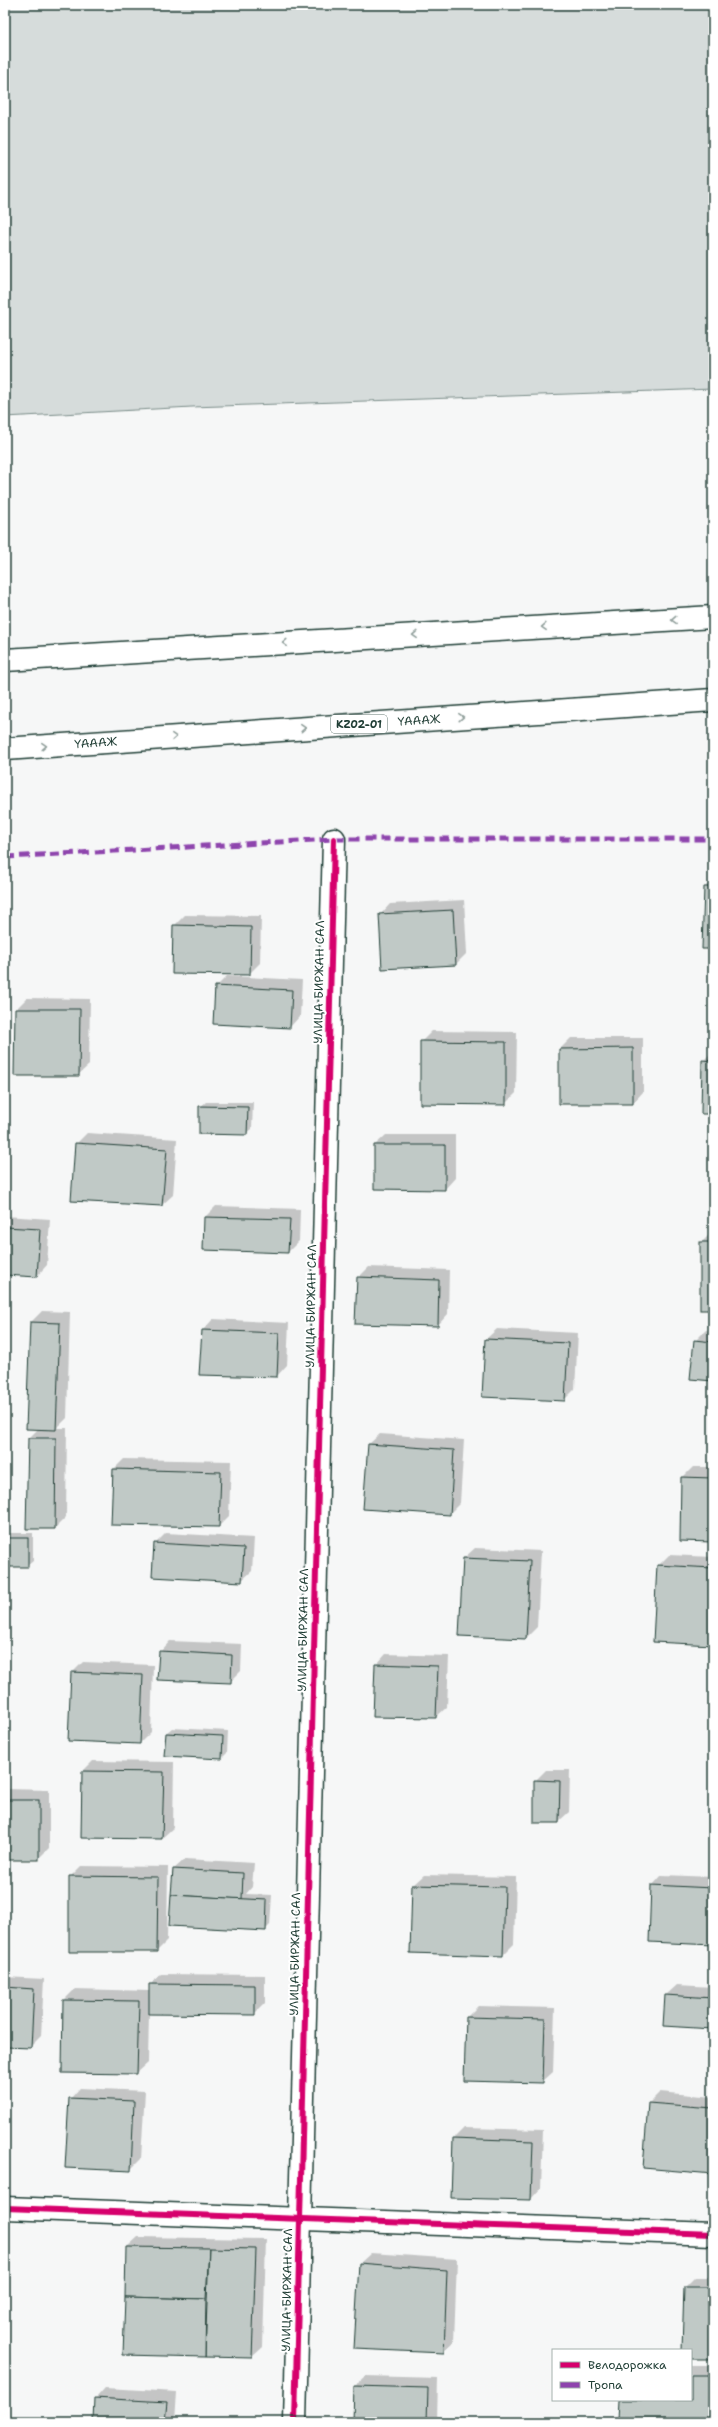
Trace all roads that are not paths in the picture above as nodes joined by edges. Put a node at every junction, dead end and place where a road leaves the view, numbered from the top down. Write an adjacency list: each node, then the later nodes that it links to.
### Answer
1 (713, 617): 2 (main road, one-way to 2)
2 (5, 660)
3 (713, 700): 4 (main road, ҮАААЖ / KZ02-01, one-way to 3)
4 (5, 749)
5 (334, 839): 7 (main road, УЛИЦА БИРЖАН САЛ)
6 (5, 2208): 7 (main road)
7 (300, 2218): 8 (main road); 9 (main road, УЛИЦА БИРЖАН САЛ)
8 (713, 2234)
9 (295, 2422)

